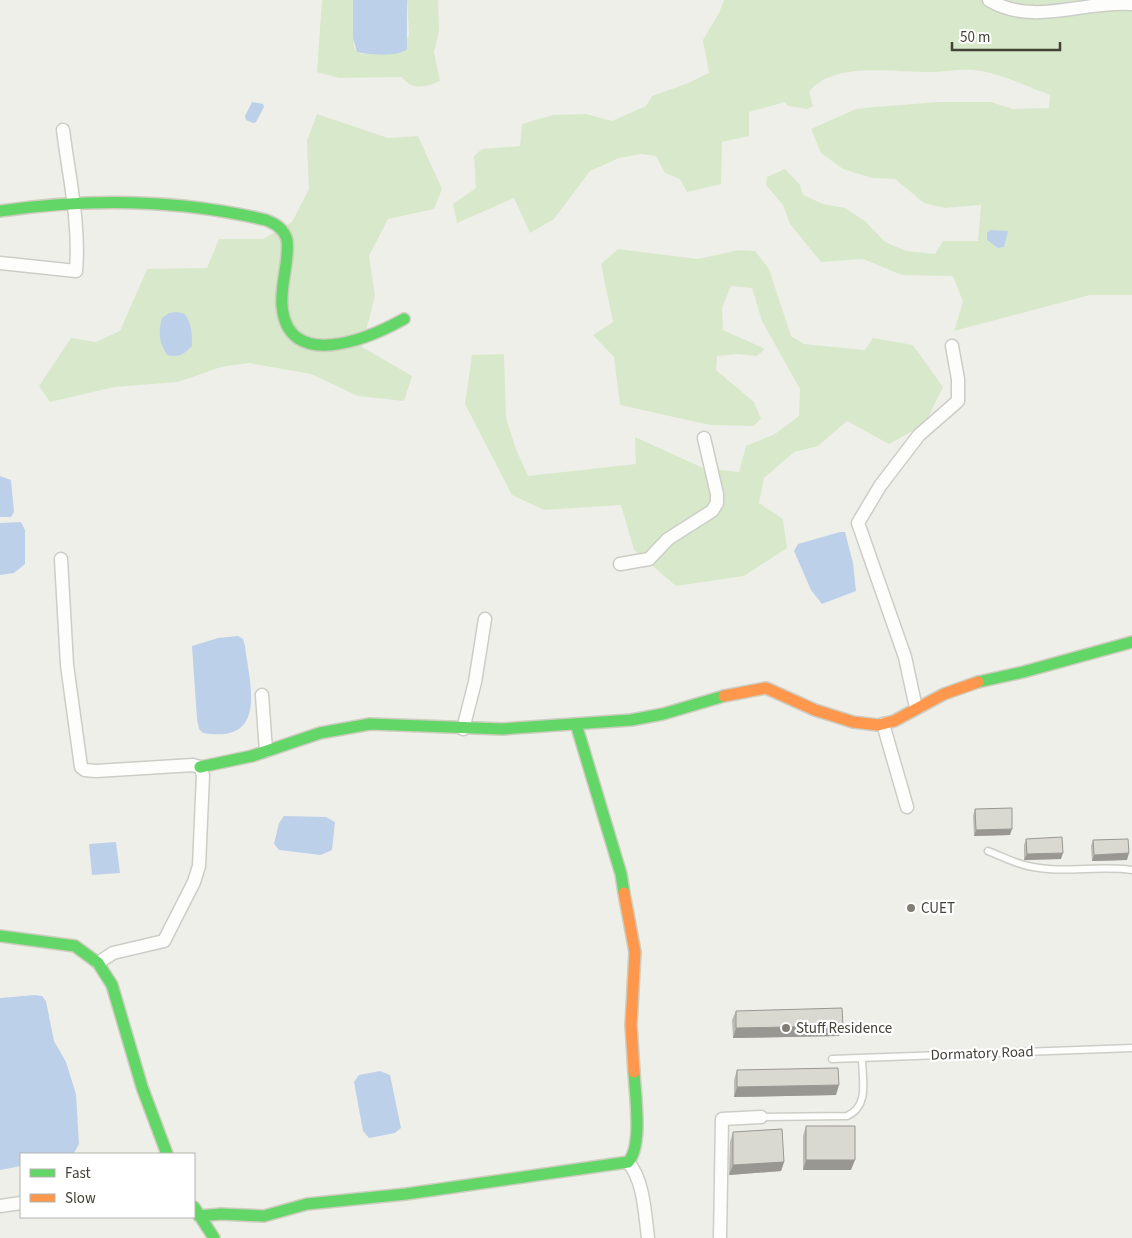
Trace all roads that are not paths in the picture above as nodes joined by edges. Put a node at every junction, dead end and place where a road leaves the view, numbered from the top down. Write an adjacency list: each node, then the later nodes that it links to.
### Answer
1 (988, 0): 2 (street)
2 (1132, 4)
3 (63, 130): 4 (street)
4 (75, 204): 5 (street); 6 (street); 7 (street)
5 (0, 211)
6 (0, 263)
7 (404, 319)
8 (952, 346): 15 (street)
9 (704, 438): 11 (street)
10 (61, 559): 20 (street)
11 (620, 564)
12 (485, 619): 18 (street)
13 (1132, 642): 15 (street)
14 (262, 694): 19 (street)
15 (916, 708): 17 (street)
16 (576, 724): 17 (street); 18 (street); 31 (street)
17 (883, 724): 21 (street)
18 (463, 729): 19 (street)
19 (266, 751): 20 (street)
20 (200, 767): 25 (street)
21 (907, 807)
22 (988, 851): 23 (lane)
23 (1132, 870)
24 (0, 936): 25 (street)
25 (98, 963): 30 (street)
26 (1132, 1048): 27 (lane, Dormatory Road)
27 (862, 1058): 28 (lane, Dormatory Road); 29 (lane)
28 (832, 1059)
29 (761, 1117): 37 (street)
30 (166, 1153)
31 (628, 1162): 34 (street); 36 (street)
32 (20, 1203): 33 (street)
33 (0, 1206)
34 (197, 1212): 35 (street)
35 (214, 1238)
36 (648, 1238)
37 (720, 1238)

